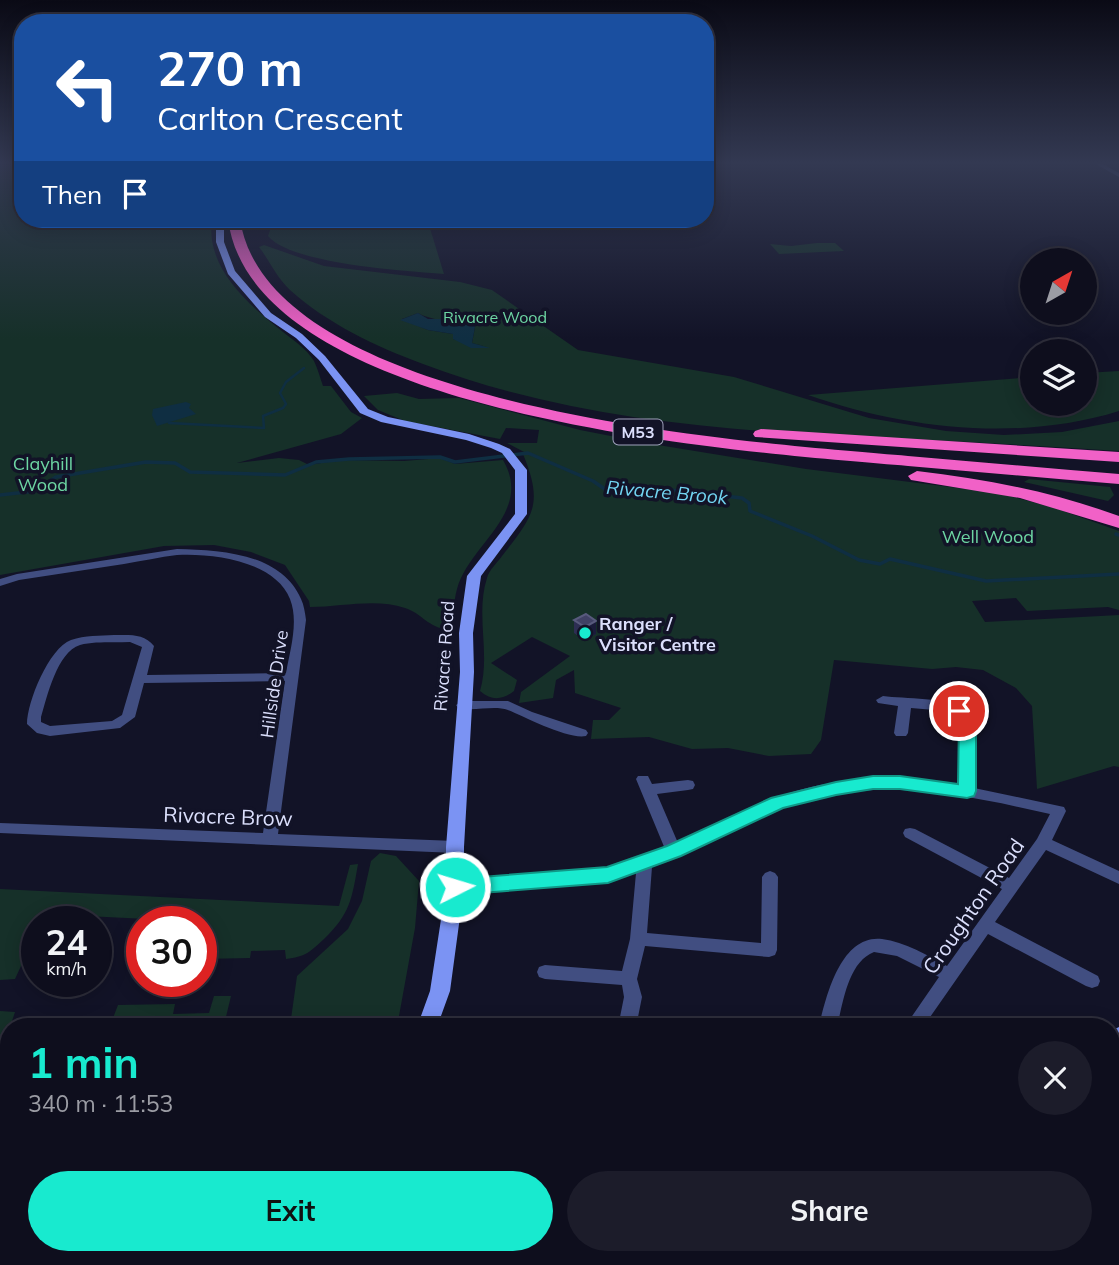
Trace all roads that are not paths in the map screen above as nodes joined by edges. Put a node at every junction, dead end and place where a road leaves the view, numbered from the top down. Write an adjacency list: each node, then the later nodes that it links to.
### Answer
1 (220, 228): 14 (main road, Rivacre Road)
2 (235, 228): 4 (highway, M53)
3 (245, 228): 4 (highway, M53)
4 (629, 427): 5 (highway); 6 (highway, M53); 7 (highway, M53); 8 (highway)
5 (1119, 457)
6 (1119, 471)
7 (1119, 479)
8 (1119, 522)
9 (0, 583): 10 (street, Hillside Drive)
10 (293, 677): 11 (street); 22 (street, Hillside Drive)
11 (139, 679): 11 (street)
12 (883, 700): 13 (street)
13 (905, 703): 16 (street); 19 (street)
14 (463, 705): 15 (street); 24 (main road, Rivacre Road)
15 (581, 733)
16 (901, 733)
17 (645, 784): 18 (street); 25 (street)
18 (688, 785)
19 (967, 791): 23 (street, Croughton Road); 25 (street)
20 (2, 832): 22 (street, Rivacre Brow)
21 (910, 833): 29 (street)
22 (270, 838): 24 (street, Rivacre Brow)
23 (1043, 842): 28 (street); 29 (street, Croughton Road)
24 (455, 847): 30 (main road, Rivacre Road)
25 (674, 851): 26 (street)
26 (645, 861): 30 (street); 32 (street)
27 (770, 877): 32 (street)
28 (1119, 878)
29 (1010, 886): 31 (street, Croughton Road)
30 (455, 887): 37 (main road, Rivacre Road)
31 (986, 925): 34 (street, Croughton Road); 36 (street)
32 (638, 939): 35 (street)
33 (545, 972): 35 (street)
34 (951, 975): 39 (street); 40 (street, Croughton Road)
35 (629, 979): 38 (street)
36 (1092, 981)
37 (430, 1018)
38 (629, 1018)
39 (830, 1018)
40 (925, 1018)

